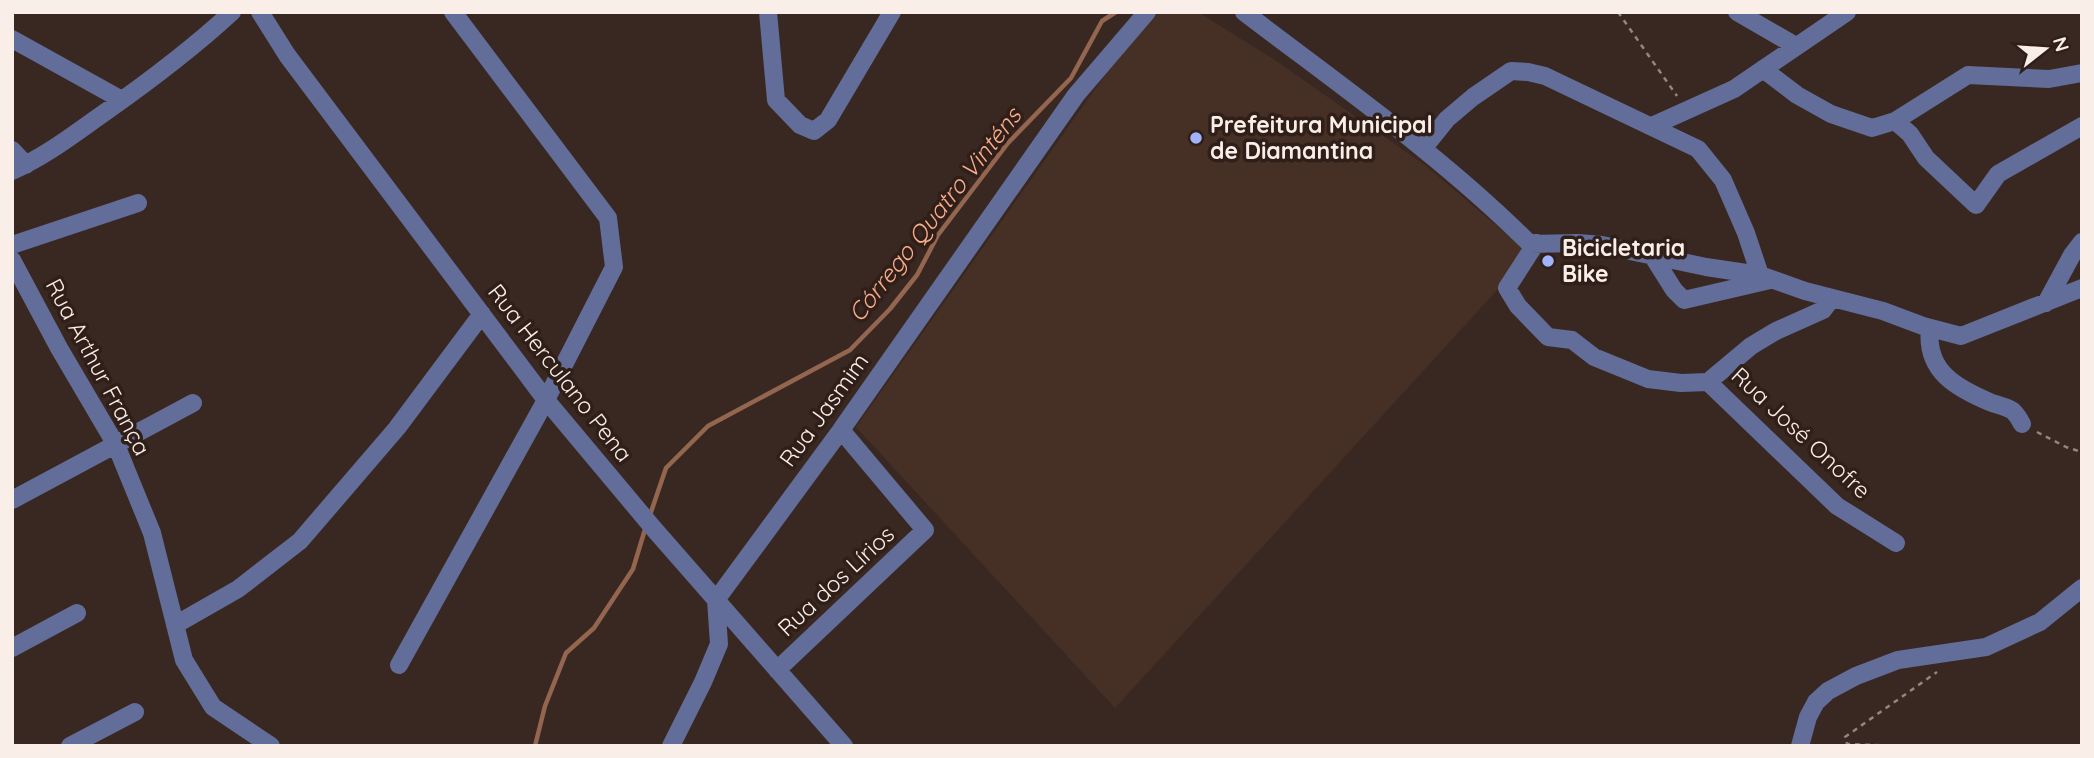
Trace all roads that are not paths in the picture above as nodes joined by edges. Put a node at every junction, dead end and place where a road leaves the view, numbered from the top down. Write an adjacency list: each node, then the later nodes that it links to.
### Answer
1 (232, 12): 10 (street)
2 (260, 12): 32 (street, Rua Herculano Pena)
3 (453, 12): 35 (street)
4 (768, 12): 5 (street)
5 (892, 12)
6 (1147, 12): 38 (street, Rua Jasmim)
7 (1244, 12): 19 (street)
8 (1737, 12): 12 (street)
9 (1847, 12): 12 (street)
10 (212, 21): 15 (street)
11 (15, 45): 15 (street)
12 (1796, 46): 13 (street)
13 (1763, 69): 16 (street); 17 (street)
14 (2082, 73): 16 (street)
15 (122, 100): 21 (street)
16 (1895, 121): 18 (street)
17 (1652, 126): 19 (street); 28 (street)
18 (2082, 126)
19 (1423, 149): 24 (street)
20 (12, 150): 21 (street)
21 (19, 168)
22 (138, 202): 25 (street)
23 (2082, 242): 31 (street)
24 (1536, 243): 26 (street); 34 (street, Rua José Onofre)
25 (12, 245)
26 (1652, 255): 28 (street); 28 (street)
27 (12, 260): 39 (street, Rua Arthur França)
28 (1766, 277): 30 (street)
29 (2080, 289): 31 (street)
30 (1832, 298): 33 (street); 34 (street, Rua José Onofre)
31 (2046, 303): 33 (street)
32 (482, 314): 35 (street, Rua Herculano Pena); 45 (street)
33 (1930, 328): 37 (street)
34 (1708, 382): 41 (street, Rua José Onofre)
35 (546, 400): 43 (street, Rua Herculano Pena); 47 (street)
36 (193, 403): 39 (street)
37 (2022, 424)
38 (841, 430): 43 (street, Rua Jasmim); 48 (street, Rua dos Lírios)
39 (116, 445): 40 (street); 45 (street, Rua Arthur França)
40 (12, 500)
41 (1896, 543)
42 (2082, 588): 55 (street)
43 (716, 600): 48 (street, Rua Herculano Pena); 53 (street)
44 (77, 613): 46 (street)
45 (175, 625): 52 (street, Rua Arthur França)
46 (12, 648)
47 (399, 665)
48 (777, 670): 54 (street, Rua Herculano Pena)
49 (135, 712): 50 (street)
50 (94, 741): 51 (street)
51 (70, 746)
52 (271, 746)
53 (671, 746)
54 (844, 746)
55 (1800, 746)

